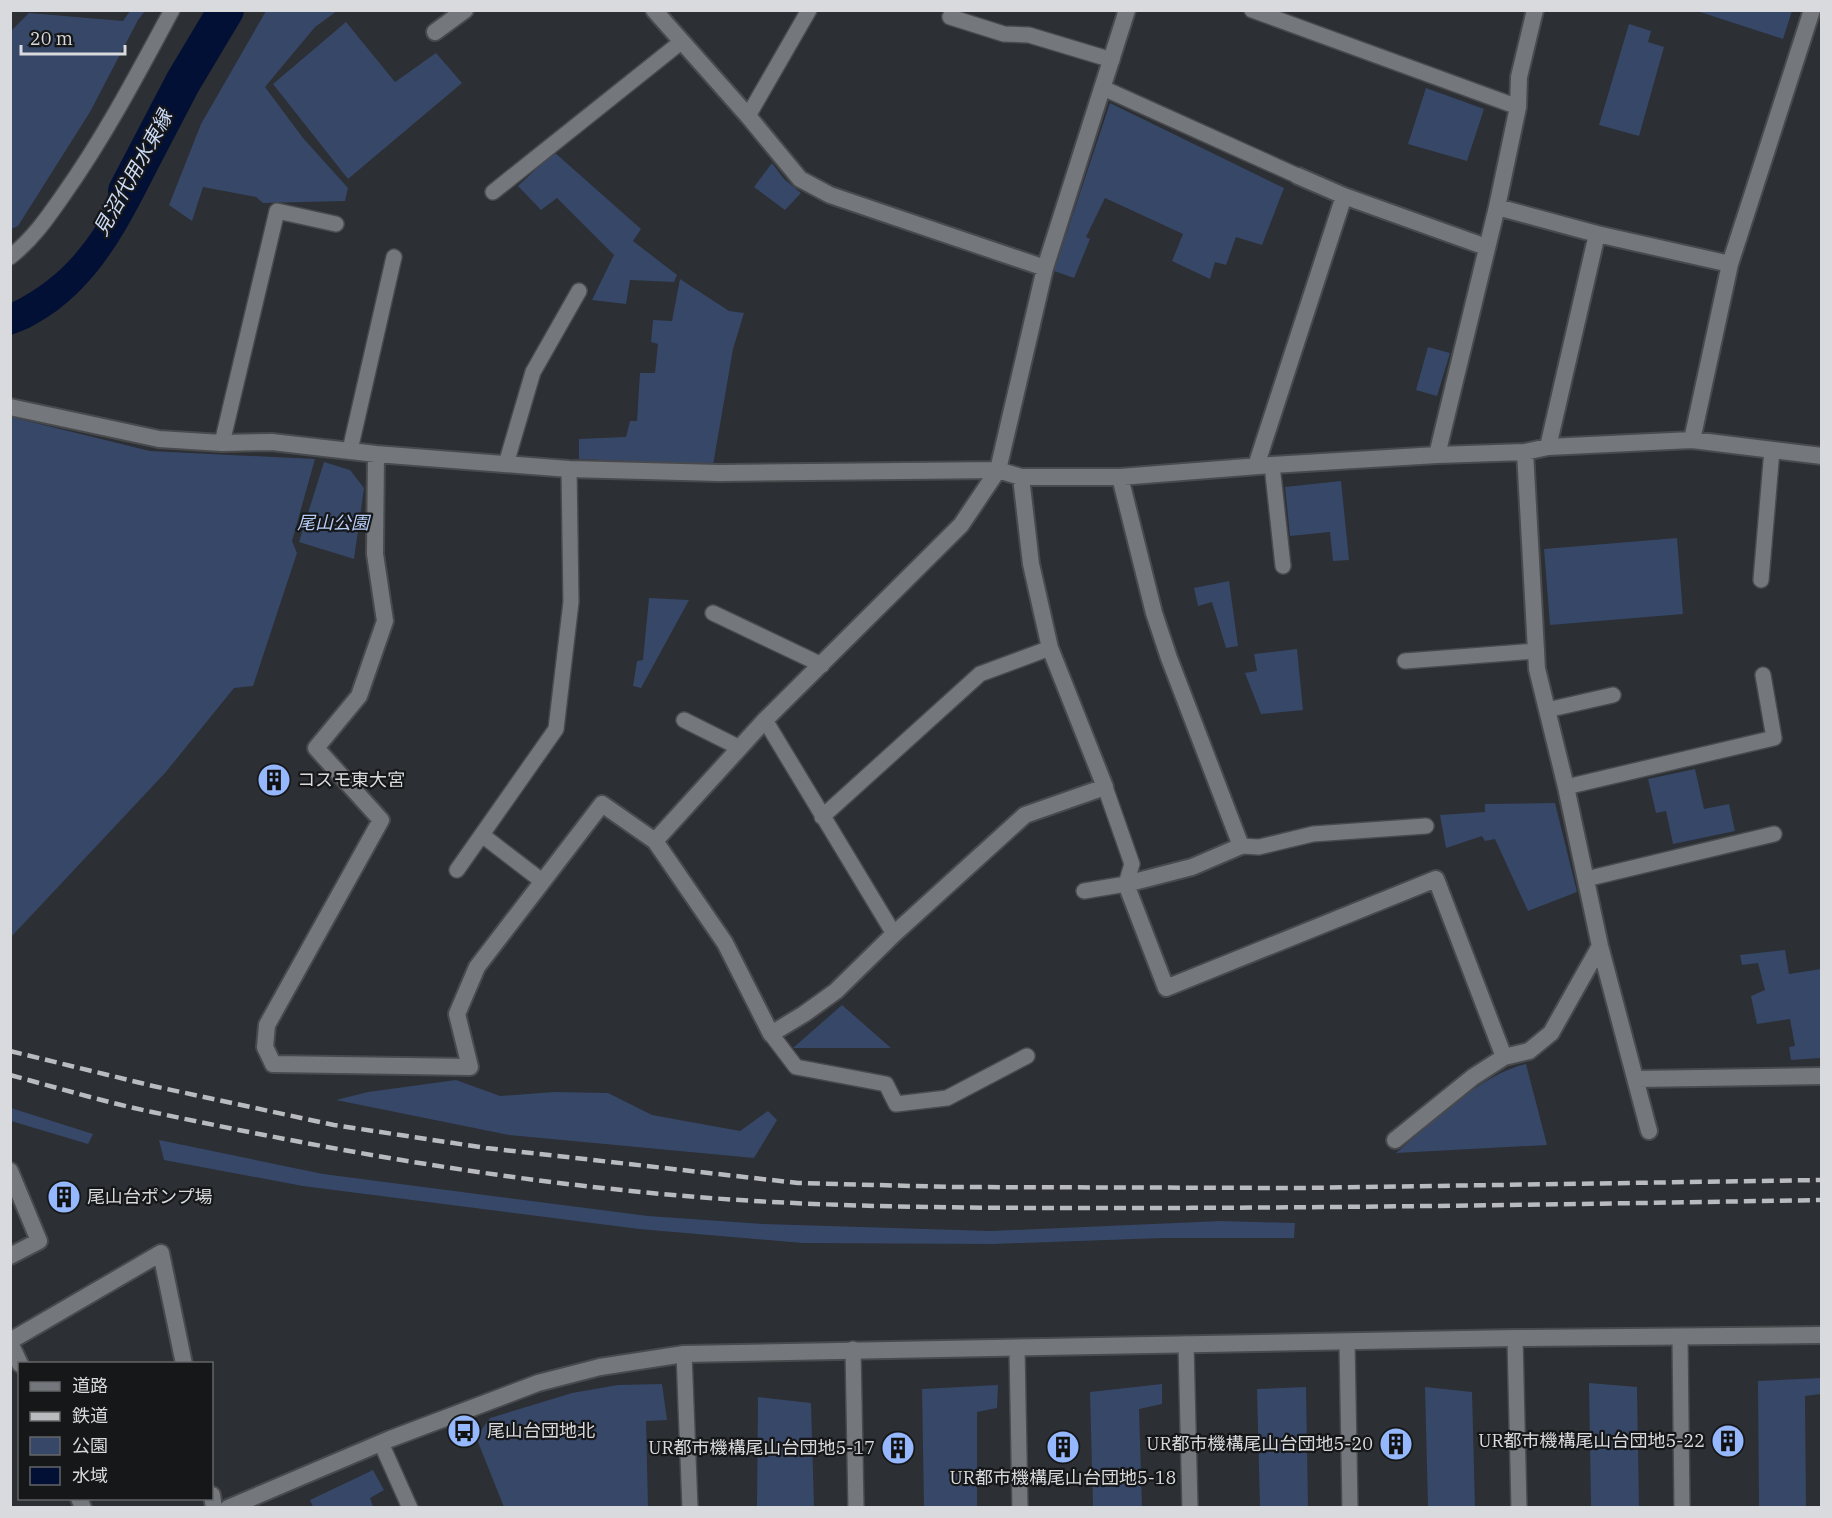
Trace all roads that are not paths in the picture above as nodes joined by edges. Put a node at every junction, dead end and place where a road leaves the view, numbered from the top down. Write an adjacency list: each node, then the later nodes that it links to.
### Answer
1 (171, 10): 24 (lane)
2 (465, 10): 10 (street)
3 (654, 10): 11 (street)
4 (808, 10): 15 (lane)
5 (1127, 10): 12 (street)
6 (1252, 10): 14 (lane)
7 (1535, 10): 14 (street)
8 (1812, 10): 25 (street)
9 (950, 17): 12 (lane)
10 (435, 32)
11 (681, 42): 15 (street); 17 (lane)
12 (1112, 60): 13 (street)
13 (1103, 88): 16 (lane); 26 (street)
14 (1518, 107): 19 (street)
15 (748, 116): 26 (street)
16 (1298, 176): 18 (street)
17 (493, 192)
18 (1344, 196): 22 (street); 39 (street)
19 (1497, 207): 21 (street); 22 (street)
20 (336, 224): 30 (lane)
21 (1596, 234): 25 (street); 31 (street)
22 (1486, 247): 36 (street)
23 (394, 256): 32 (lane)
24 (10, 257)
25 (1730, 264): 29 (street)
26 (1045, 268): 41 (street)
27 (579, 291): 38 (lane)
28 (10, 407): 30 (street)
29 (1692, 440): 31 (street); 33 (street)
30 (222, 443): 32 (street)
31 (1548, 447): 34 (street)
32 (350, 450): 35 (street)
33 (1772, 450): 37 (street); 45 (lane)
34 (1525, 452): 36 (street); 48 (street)
35 (376, 454): 38 (street); 67 (street)
36 (1437, 455): 39 (street)
37 (1821, 456)
38 (506, 464): 40 (street)
39 (1264, 465): 43 (street); 44 (lane)
40 (569, 470): 41 (street); 62 (lane)
41 (998, 470): 42 (street); 50 (street)
42 (1021, 477): 43 (street); 47 (street)
43 (1120, 477): 64 (street)
44 (1283, 566)
45 (1761, 580)
46 (713, 613): 50 (lane)
47 (1050, 648): 57 (street); 59 (lane)
48 (1536, 651): 49 (lane); 53 (street)
49 (1405, 661)
50 (822, 665): 55 (street)
51 (1763, 675): 58 (lane)
52 (1613, 695): 53 (lane)
53 (1546, 710): 58 (street)
54 (684, 720): 56 (lane)
55 (765, 720): 56 (street); 59 (lane)
56 (740, 748): 63 (street)
57 (1105, 787): 68 (lane); 70 (street)
58 (1566, 787): 66 (street)
59 (822, 817): 70 (lane)
60 (1426, 826): 64 (lane)
61 (1774, 834): 66 (lane)
62 (482, 835): 65 (lane); 67 (lane)
63 (655, 841): 67 (street); 72 (street)
64 (1241, 846): 68 (street)
65 (457, 870)
66 (1586, 879): 71 (street)
67 (542, 881)
68 (1126, 884): 69 (lane); 74 (street)
69 (1084, 891)
70 (894, 934): 72 (street)
71 (1600, 946): 74 (street); 76 (street)
72 (771, 1034): 73 (lane)
73 (1026, 1056)
74 (1504, 1057): 78 (street)
75 (1821, 1076): 76 (street)
76 (1636, 1079): 77 (street)
77 (1649, 1131)
78 (1395, 1140)
79 (10, 1171): 80 (street)
80 (10, 1256)
81 (1821, 1335): 82 (street)
82 (1680, 1337): 83 (street); 101 (lane)
83 (1515, 1338): 85 (street); 100 (lane)
84 (10, 1342): 90 (street); 91 (street)
85 (1347, 1342): 86 (street); 99 (lane)
86 (1186, 1344): 88 (street); 98 (lane)
87 (853, 1349): 88 (street); 89 (street); 96 (lane)
88 (1017, 1349): 97 (lane)
89 (684, 1354): 92 (street); 95 (lane)
90 (19, 1362)
91 (184, 1362)
92 (381, 1443): 93 (street); 94 (lane)
93 (235, 1506)
94 (410, 1508)
95 (690, 1508)
96 (856, 1508)
97 (1020, 1508)
98 (1190, 1508)
99 (1350, 1508)
100 (1519, 1508)
101 (1683, 1508)

